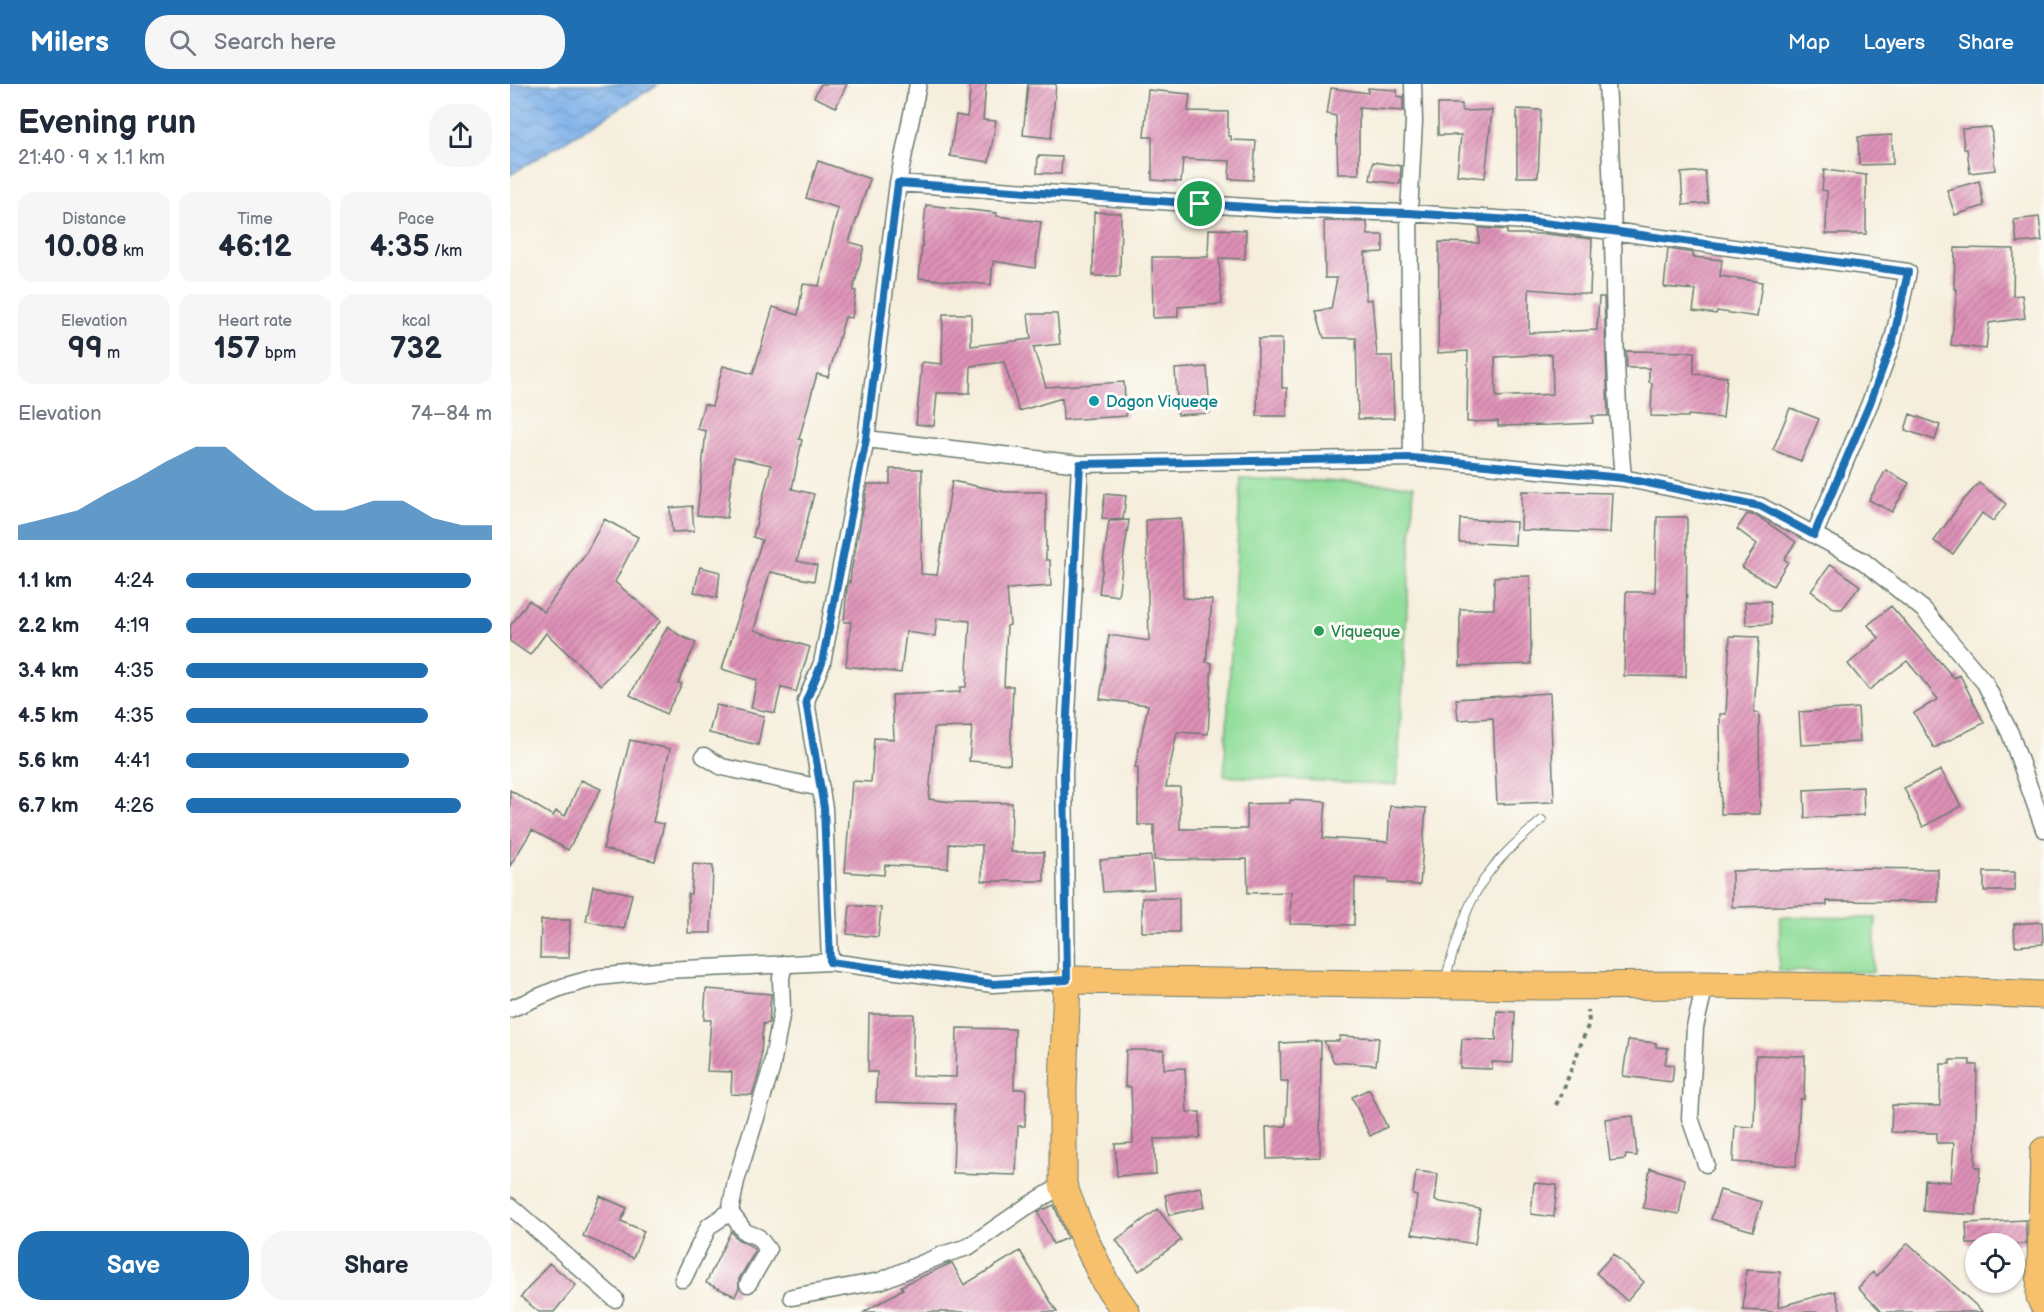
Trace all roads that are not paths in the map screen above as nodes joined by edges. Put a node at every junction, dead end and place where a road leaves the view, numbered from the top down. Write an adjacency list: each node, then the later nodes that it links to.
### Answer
1 (918, 84): 4 (street)
2 (1413, 84): 5 (street)
3 (1607, 84): 6 (street)
4 (898, 183): 5 (street); 7 (street)
5 (1409, 213): 6 (street); 8 (street)
6 (1612, 231): 10 (street); 11 (street)
7 (866, 439): 9 (street); 13 (street)
8 (1412, 458): 9 (street); 10 (street)
9 (1080, 464): 18 (street)
10 (1623, 478): 11 (street)
11 (1814, 535): 15 (street)
12 (704, 756): 13 (street)
13 (821, 788): 16 (street)
14 (1542, 820): 20 (lane)
15 (2044, 829)
16 (830, 962): 17 (street); 18 (street)
17 (784, 964): 22 (street); 27 (street)
18 (1067, 980): 20 (main road); 25 (main road)
19 (1705, 984): 20 (main road); 21 (main road); 24 (street)
20 (1444, 985)
21 (2044, 995)
22 (510, 1009)
23 (2044, 1151): 32 (main road)
24 (1706, 1164)
25 (1063, 1185): 30 (street); 33 (main road)
26 (510, 1206): 31 (street)
27 (730, 1212): 28 (street); 29 (street)
28 (683, 1279)
29 (748, 1284)
30 (792, 1297)
31 (615, 1299)
32 (2038, 1307)
33 (1126, 1312)

